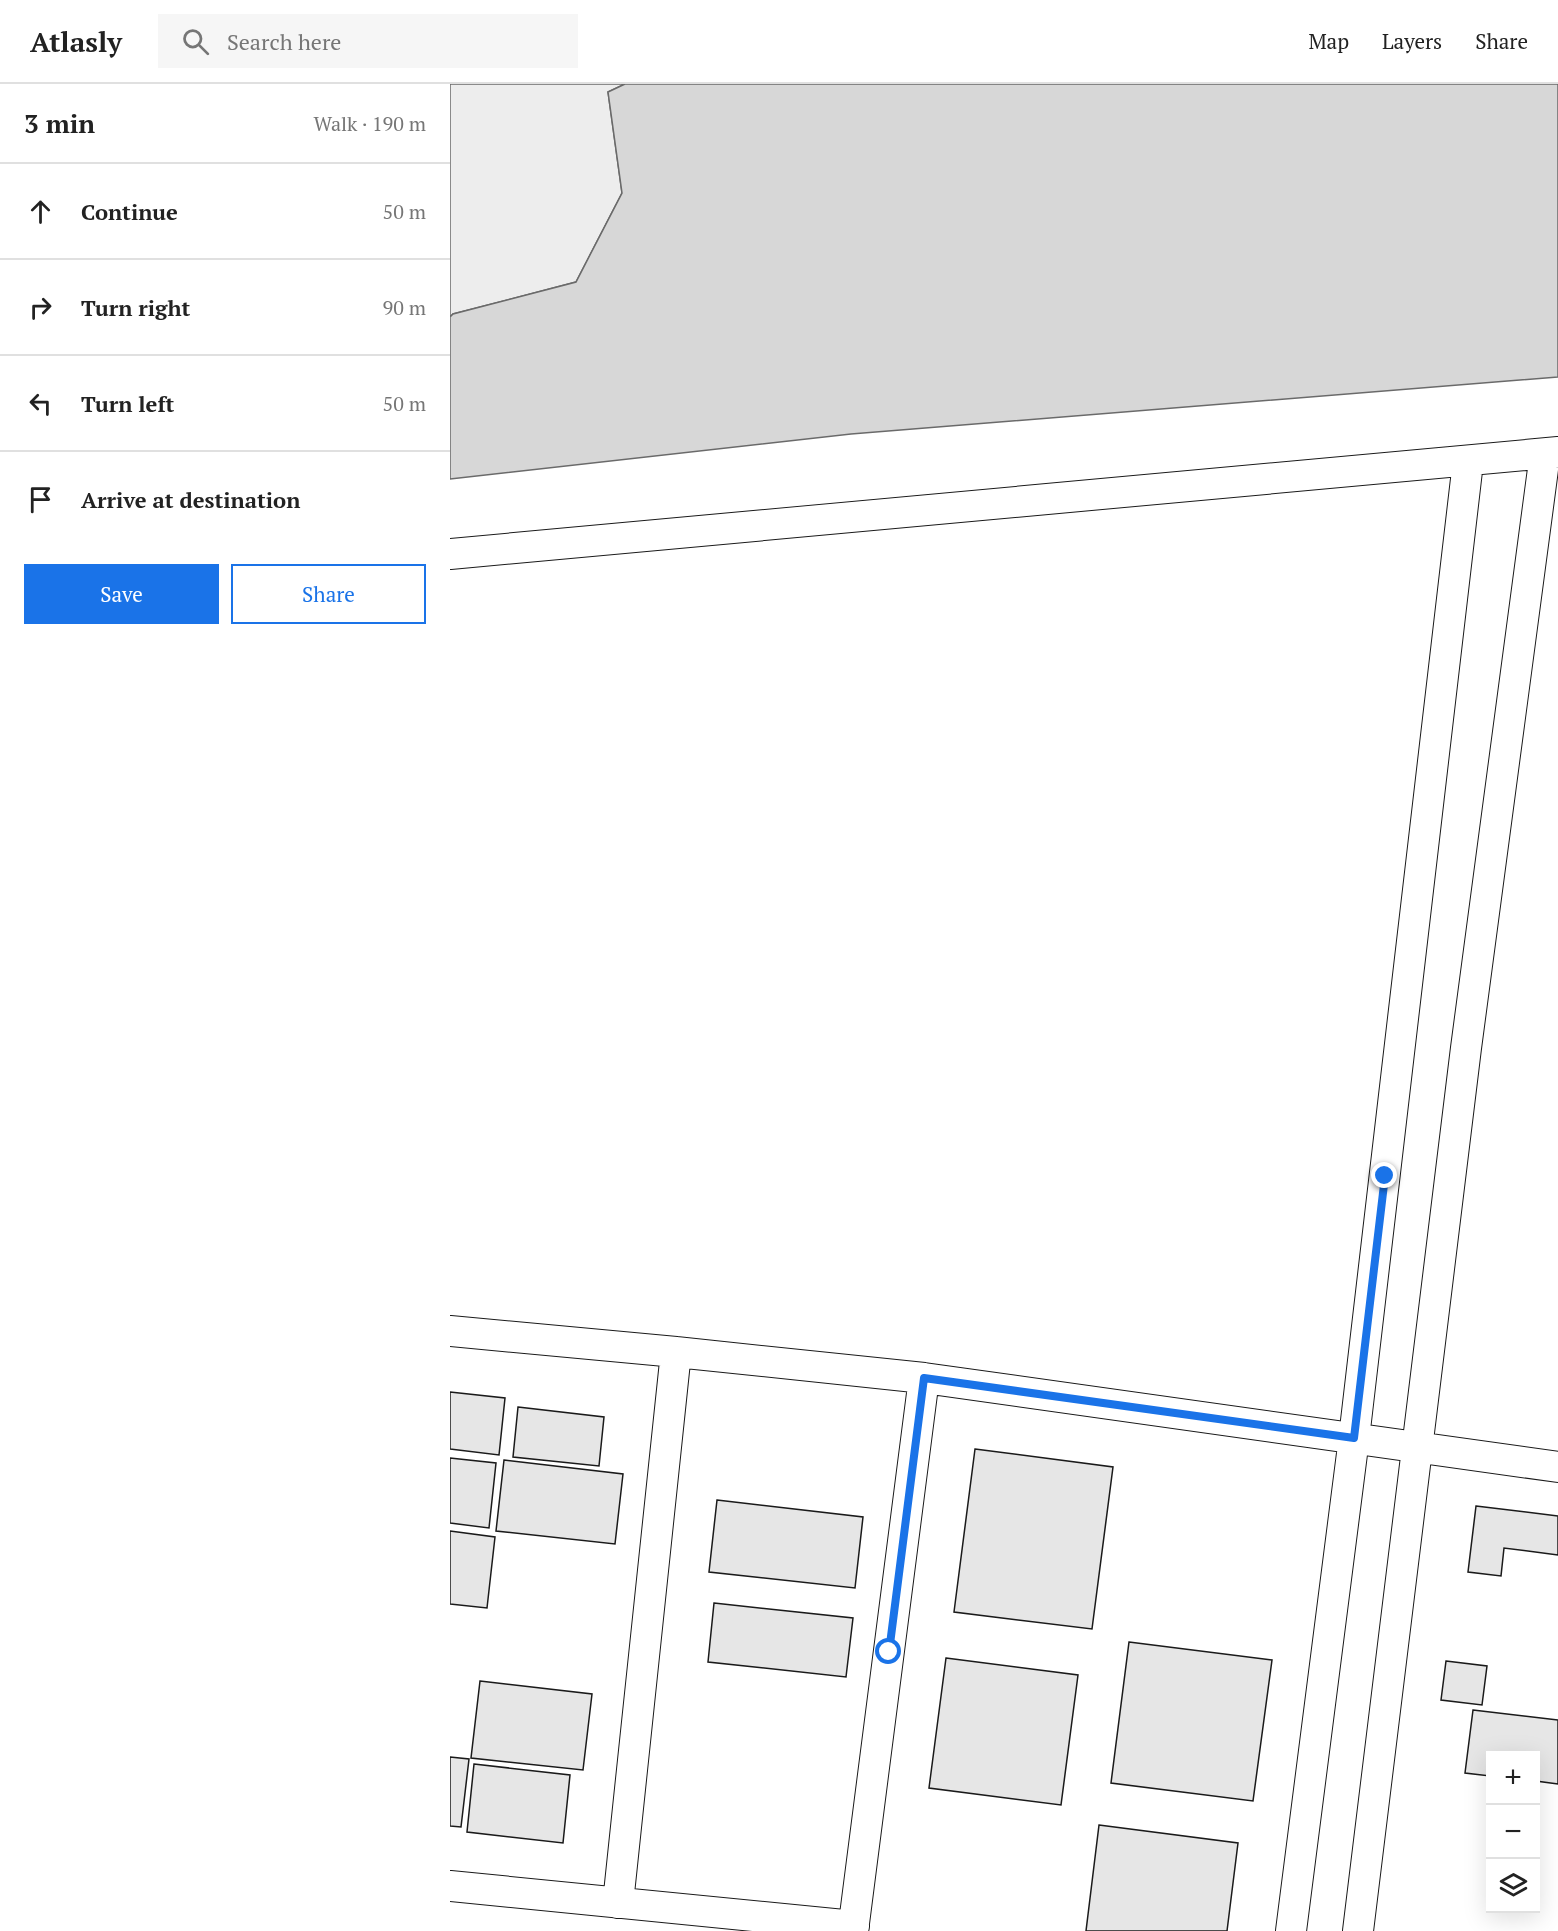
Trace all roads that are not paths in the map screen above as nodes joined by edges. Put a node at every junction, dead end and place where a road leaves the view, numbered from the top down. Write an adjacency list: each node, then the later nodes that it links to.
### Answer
1 (1552, 453): 2 (street); 8 (street)
2 (1468, 462): 3 (street); 7 (street)
3 (450, 554)
4 (450, 1331): 5 (street)
5 (676, 1352): 6 (street); 11 (street)
6 (924, 1378): 7 (street); 12 (street)
7 (1354, 1438): 8 (street); 13 (street)
8 (1419, 1449): 9 (street); 14 (street)
9 (1558, 1467)
10 (450, 1886): 11 (street)
11 (618, 1903): 12 (street)
12 (854, 1929)
13 (1291, 1931)
14 (1358, 1931)

